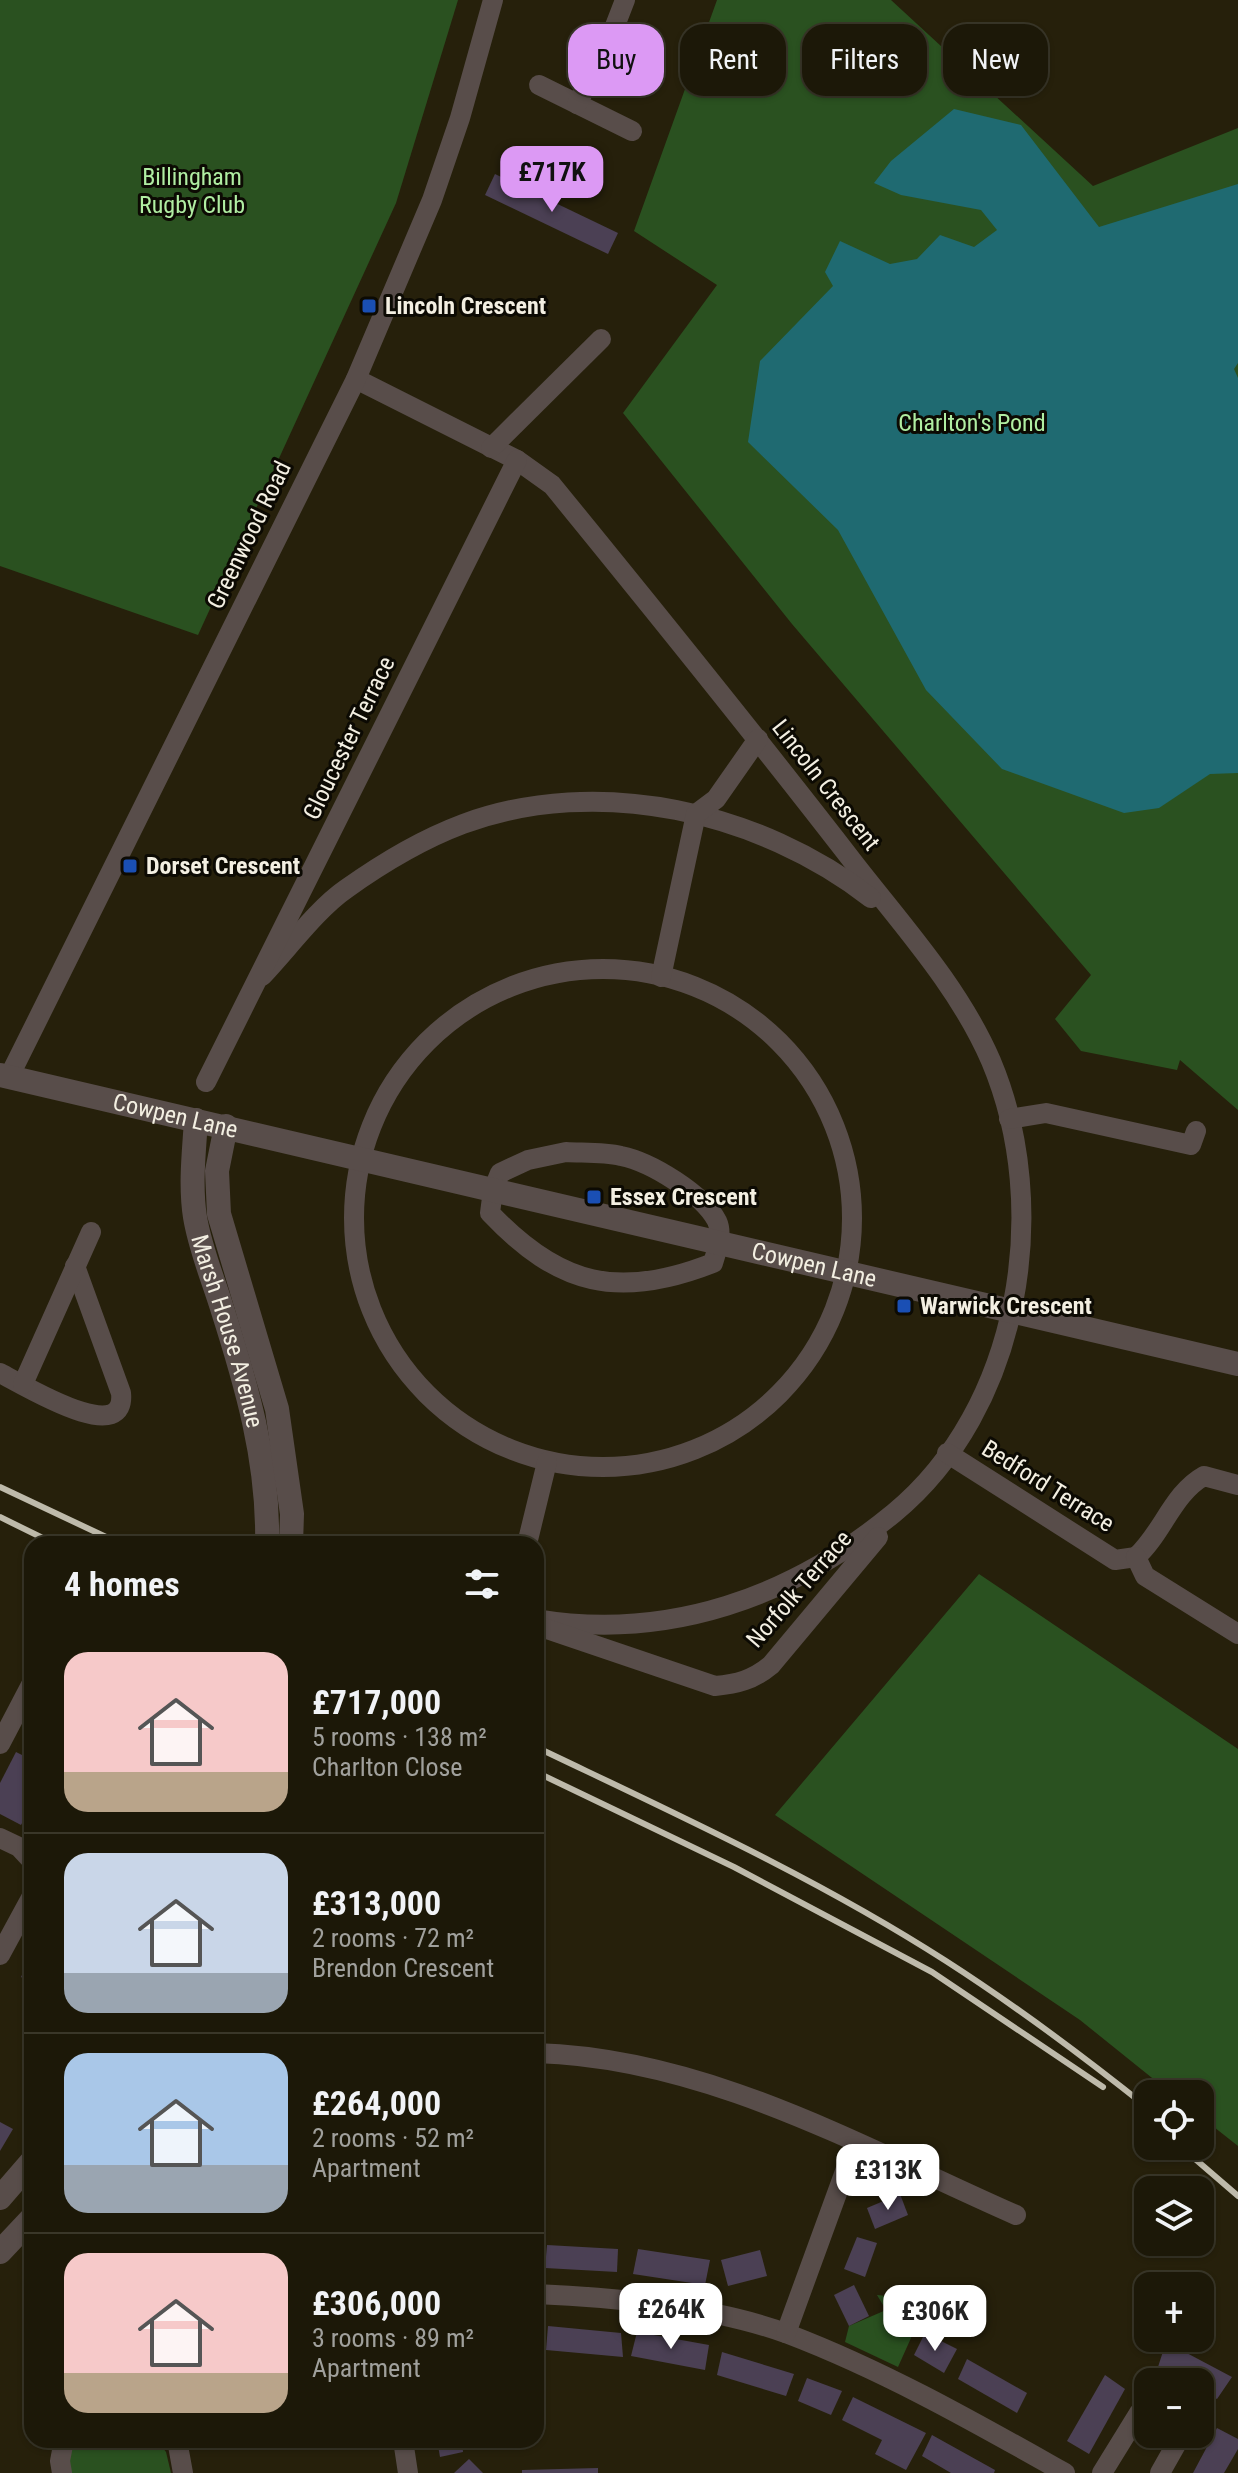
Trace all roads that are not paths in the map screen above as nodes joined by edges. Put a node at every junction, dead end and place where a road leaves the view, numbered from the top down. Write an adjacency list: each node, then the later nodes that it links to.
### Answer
1 (493, 0): 7 (street, Greenwood Road)
2 (625, 0): 4 (street)
3 (539, 85): 4 (street)
4 (577, 104): 5 (street)
5 (632, 131)
6 (604, 337): 8 (street)
7 (356, 379): 8 (street, Lincoln Crescent); 17 (street, Greenwood Road)
8 (491, 448): 9 (street, Lincoln Crescent)
9 (517, 460): 10 (street, Lincoln Crescent); 12 (street, Gloucester Terrace)
10 (758, 739): 11 (street); 14 (street, Lincoln Crescent)
11 (696, 814): 13 (street); 14 (street); 16 (street)
12 (315, 866): 13 (street); 15 (street, Gloucester Terrace)
13 (344, 890): 15 (street)
14 (896, 918): 19 (street, Lincoln Crescent)
15 (262, 976): 18 (street, Gloucester Terrace)
16 (661, 977): 23 (street); 28 (street)
17 (4, 1076): 20 (street, Cowpen Lane)
18 (206, 1082)
19 (1009, 1119): 22 (street); 29 (street, Lincoln Crescent)
20 (196, 1120): 21 (street, Cowpen Lane); 37 (street, Marsh House Avenue)
21 (226, 1126): 23 (street, Cowpen Lane); 38 (street, Marsh House Avenue)
22 (1196, 1131)
23 (360, 1159): 24 (street, Cowpen Lane); 34 (street)
24 (493, 1190): 26 (street, Cowpen Lane); 26 (street, Cowpen Lane); 26 (street, Cowpen Lane)
25 (91, 1232): 27 (street)
26 (719, 1242): 28 (street, Cowpen Lane)
27 (75, 1266): 32 (street); 32 (street)
28 (845, 1272): 29 (street, Cowpen Lane); 34 (street)
29 (1011, 1310): 30 (street, Cowpen Lane); 33 (street)
30 (1238, 1364)
31 (0, 1373): 32 (street)
32 (23, 1384)
33 (947, 1453): 36 (street); 40 (street, Bedford Terrace)
34 (547, 1462): 39 (street)
35 (1238, 1485): 40 (street)
36 (906, 1503): 41 (street); 42 (street, Norfolk Terrace)
37 (266, 1536)
38 (291, 1536)
39 (529, 1536)
40 (1136, 1557): 43 (street)
41 (544, 1622)
42 (544, 1625)
43 (1238, 1634)
44 (24, 1698): 45 (street)
45 (0, 1744)
46 (0, 1838): 47 (street)
47 (24, 1852)
48 (24, 1911): 49 (street)
49 (0, 1955)
50 (544, 2054): 51 (street)
51 (855, 2144): 54 (street); 58 (street)
52 (24, 2170): 53 (street)
53 (0, 2198)
54 (1016, 2215)
55 (24, 2226): 56 (street)
56 (0, 2252)
57 (544, 2295): 58 (street)
58 (786, 2333): 67 (street)
59 (1134, 2421): 68 (street)
60 (62, 2448): 64 (street)
61 (178, 2448): 65 (street)
62 (404, 2448): 66 (street)
63 (1174, 2448): 69 (street)
64 (62, 2473)
65 (183, 2473)
66 (408, 2473)
67 (1065, 2473)
68 (1102, 2473)
69 (1160, 2473)

